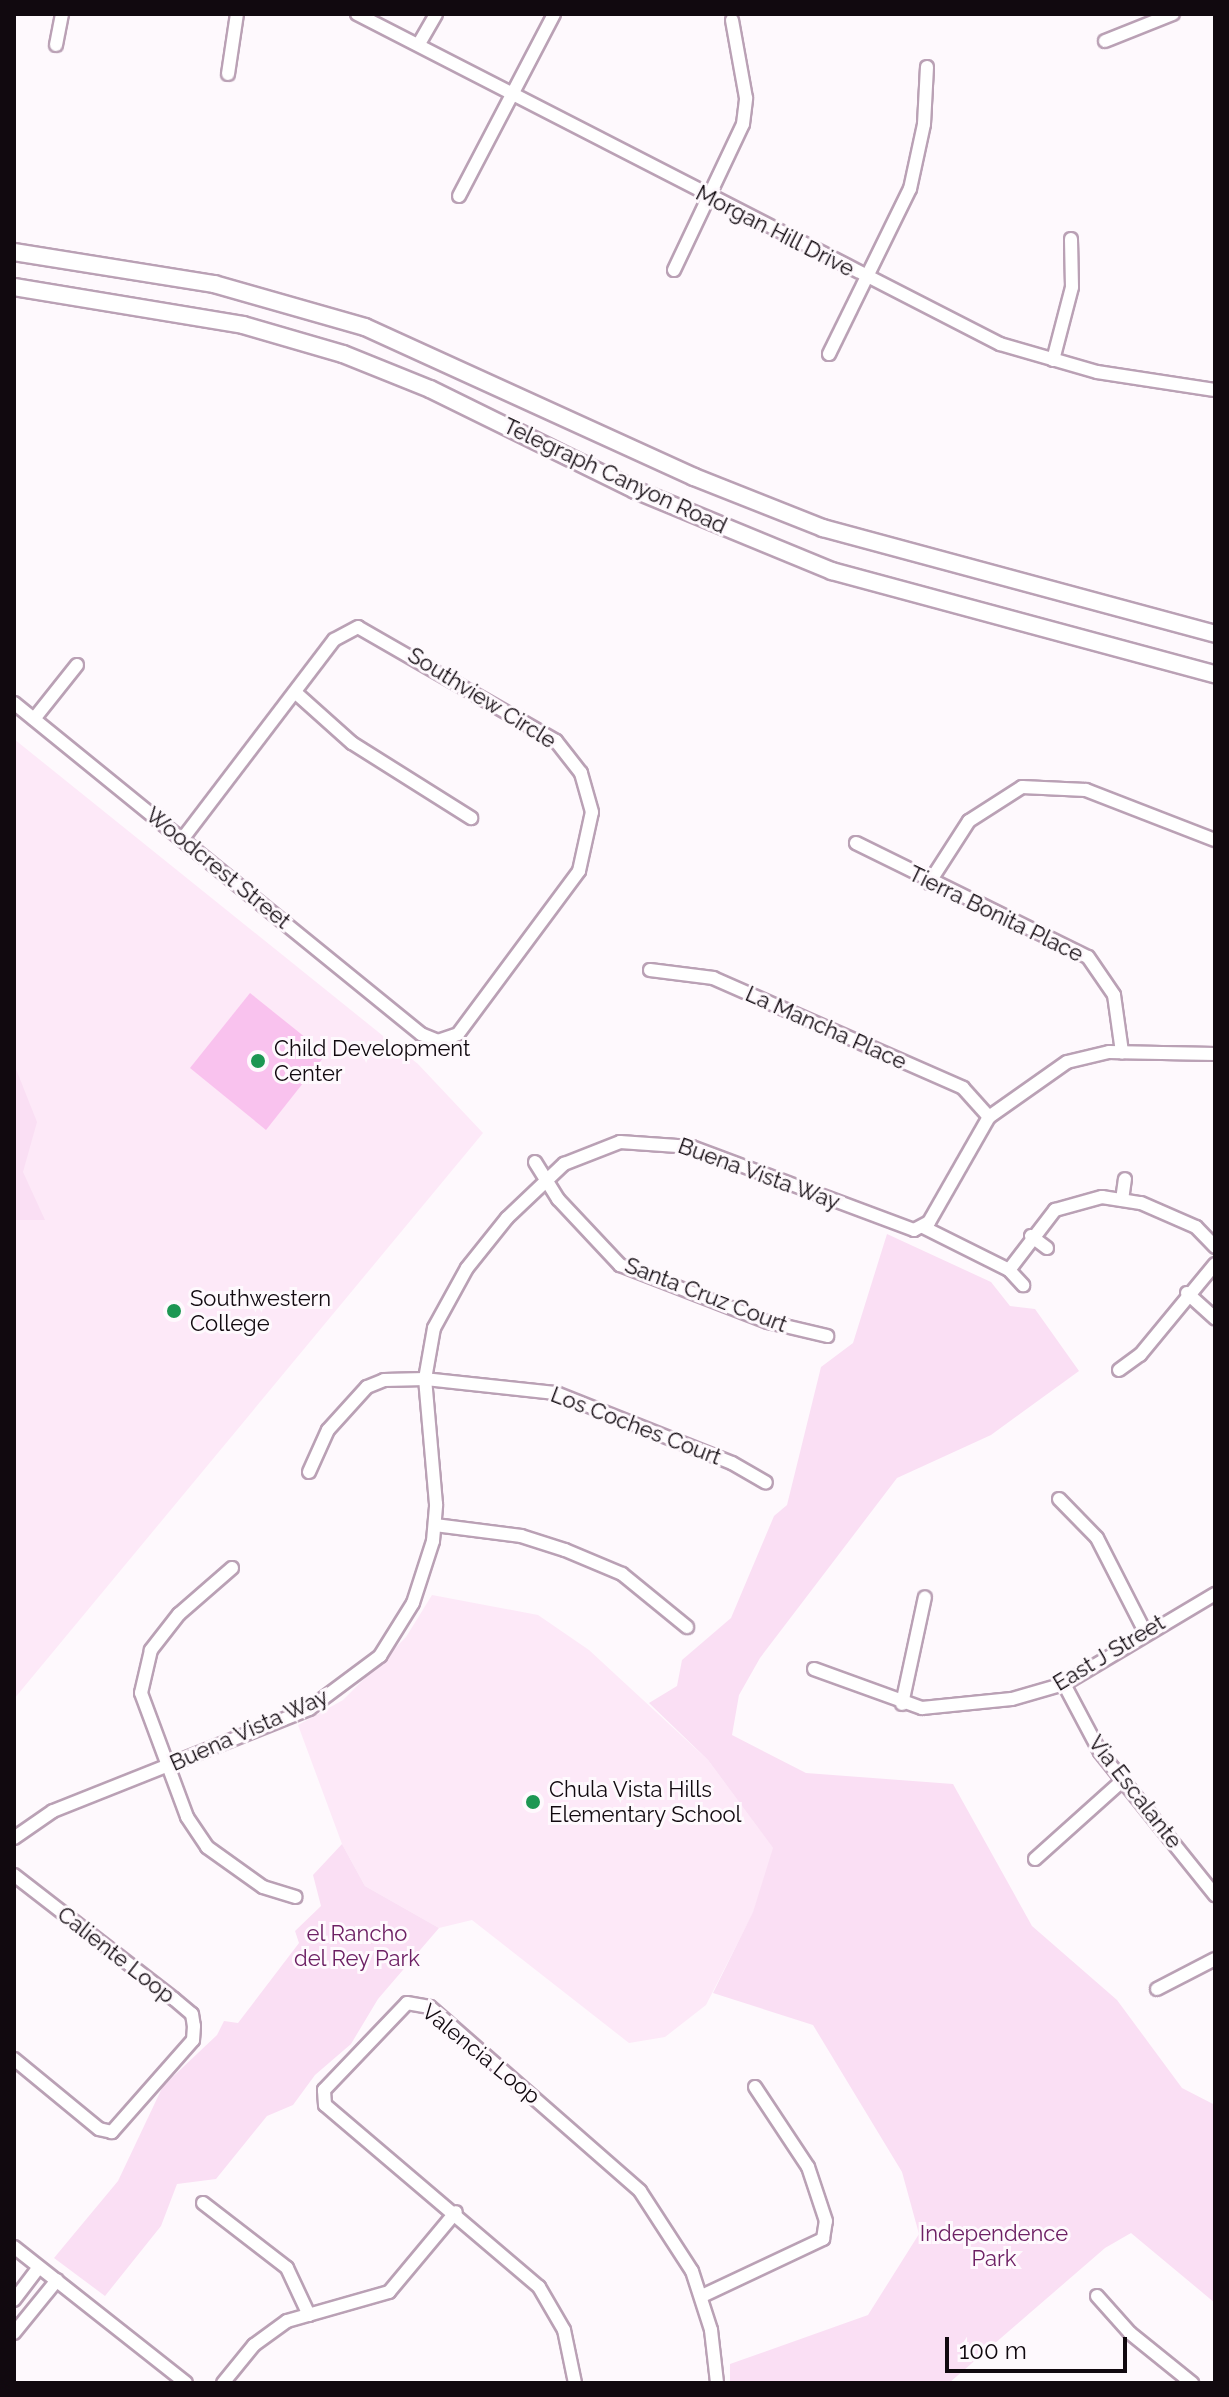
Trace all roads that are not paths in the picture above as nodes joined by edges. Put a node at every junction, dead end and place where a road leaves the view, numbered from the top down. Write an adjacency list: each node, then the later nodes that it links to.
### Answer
1 (62, 14): 10 (street)
2 (237, 14): 12 (street)
3 (357, 14): 9 (street, Morgan Hill Drive)
4 (436, 14): 9 (street)
5 (554, 14): 13 (street)
6 (1173, 14): 8 (street)
7 (732, 20): 15 (street)
8 (1105, 41)
9 (420, 42): 13 (street, Morgan Hill Drive)
10 (56, 45)
11 (927, 67): 21 (street)
12 (228, 74)
13 (511, 94): 14 (street); 15 (street, Morgan Hill Drive)
14 (459, 196)
15 (711, 199): 20 (street); 21 (street, Morgan Hill Drive)
16 (1071, 239): 24 (street)
17 (14, 252): 18 (main road, Telegraph Canyon Road)
18 (36, 255): 19 (main road); 26 (main road, Telegraph Canyon Road)
19 (14, 261)
20 (674, 270)
21 (870, 279): 23 (street); 24 (street, Morgan Hill Drive)
22 (14, 287): 28 (main road, Telegraph Canyon Road)
23 (829, 354)
24 (1053, 360): 25 (street, Morgan Hill Drive)
25 (1215, 390)
26 (1215, 634)
27 (77, 665): 31 (street)
28 (1215, 674)
29 (296, 693): 32 (street); 33 (street, Southview Circle); 38 (street, Southview Circle)
30 (14, 703): 31 (street, Woodcrest Street)
31 (34, 719): 33 (street, Woodcrest Street)
32 (471, 818)
33 (183, 838): 38 (street, Woodcrest Street)
34 (1215, 840): 36 (street)
35 (856, 843): 36 (street, Tierra Bonita Place)
36 (929, 883): 39 (street, Tierra Bonita Place)
37 (650, 970): 41 (street, La Mancha Place)
38 (421, 1034)
39 (1122, 1052): 40 (street); 41 (street)
40 (1215, 1054)
41 (989, 1117): 46 (street)
42 (535, 1162): 43 (street, Santa Cruz Court)
43 (545, 1178): 46 (street, Buena Vista Way); 55 (street, Santa Cruz Court); 57 (street, Buena Vista Way)
44 (1125, 1179): 45 (street)
45 (1122, 1200): 47 (street); 48 (street)
46 (923, 1227): 51 (street, Buena Vista Way)
47 (1031, 1236): 49 (street); 51 (street)
48 (1215, 1247)
49 (1047, 1248)
50 (1215, 1264): 53 (street)
51 (1009, 1270): 52 (street)
52 (1023, 1285)
53 (1187, 1293): 54 (street); 56 (street)
54 (1215, 1318)
55 (827, 1336)
56 (1119, 1370)
57 (425, 1379): 58 (street, Los Coches Court); 59 (street, Los Coches Court); 61 (street, Buena Vista Way)
58 (309, 1472)
59 (766, 1483)
60 (1059, 1499): 66 (street)
61 (435, 1525): 65 (street); 70 (street, Buena Vista Way)
62 (232, 1568): 70 (street)
63 (1215, 1594): 66 (street, East J Street)
64 (925, 1597): 69 (street)
65 (687, 1627)
66 (1145, 1632): 68 (street, East J Street)
67 (814, 1669): 69 (street, East J Street)
68 (1064, 1684): 69 (street, East J Street); 71 (street, Via Escalante)
69 (902, 1704)
70 (166, 1767): 72 (street, Buena Vista Way); 76 (street)
71 (1123, 1780): 73 (street); 75 (street, Via Escalante)
72 (14, 1838)
73 (1035, 1859)
74 (14, 1875): 79 (street, Caliente Loop)
75 (1215, 1895)
76 (295, 1897)
77 (1215, 1959): 78 (street)
78 (1157, 1989)
79 (14, 2059)
80 (755, 2087): 86 (street)
81 (203, 2203): 89 (street)
82 (456, 2212): 86 (street, Valencia Loop); 89 (street); 93 (street, Valencia Loop)
83 (14, 2247): 84 (street)
84 (39, 2267): 85 (street); 88 (street)
85 (57, 2280): 90 (street); 91 (street)
86 (702, 2296): 94 (street, Valencia Loop)
87 (1097, 2296): 95 (street)
88 (14, 2300)
89 (309, 2315): 92 (street)
90 (14, 2333)
91 (186, 2383)
92 (223, 2383)
93 (575, 2383)
94 (717, 2383)
95 (1192, 2383)

